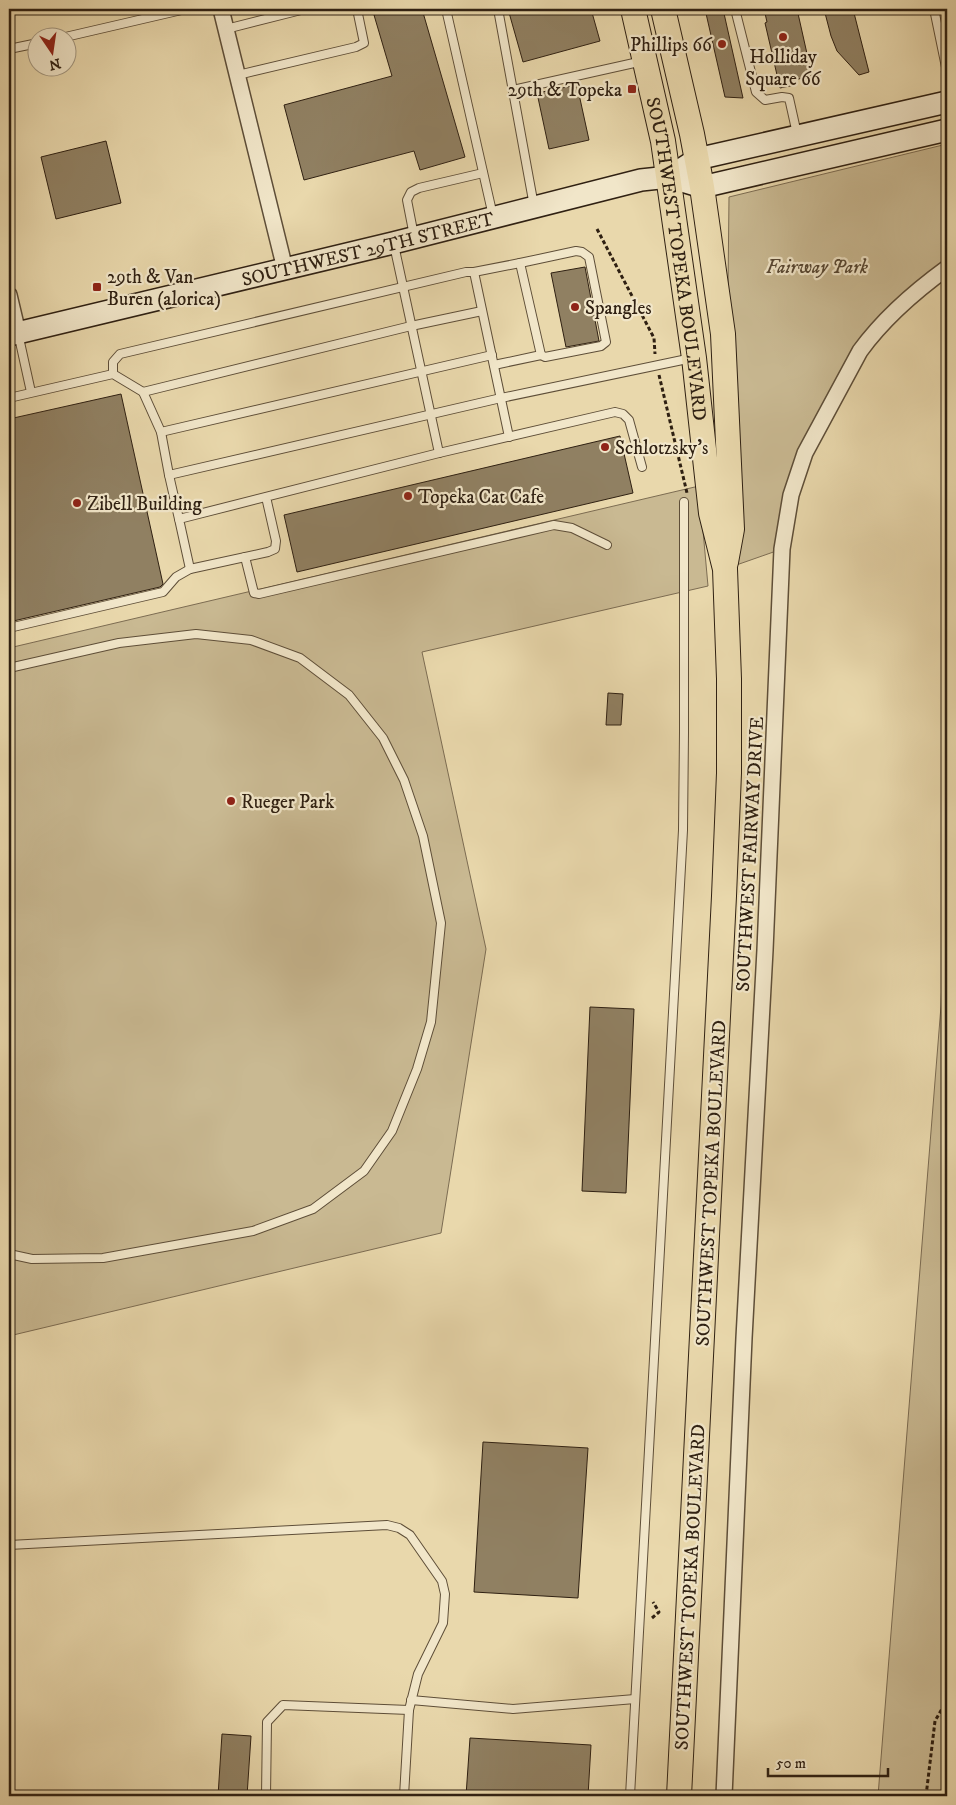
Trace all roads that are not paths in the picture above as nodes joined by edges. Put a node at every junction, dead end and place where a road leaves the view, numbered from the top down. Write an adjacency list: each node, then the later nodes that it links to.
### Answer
1 (186, 9): 12 (lane)
2 (221, 9): 11 (street)
3 (306, 9): 11 (lane)
4 (357, 9): 18 (lane)
5 (446, 9): 24 (lane)
6 (498, 9): 19 (lane)
7 (633, 9): 16 (main road, SOUTHWEST TOPEKA BOULEVARD)
8 (664, 9): 23 (main road, SOUTHWEST TOPEKA BOULEVARD)
9 (734, 9): 22 (lane)
10 (936, 9): 15 (lane)
11 (226, 29): 18 (street)
12 (78, 34)
13 (28, 45): 14 (lane)
14 (9, 49)
15 (946, 58): 17 (lane)
16 (644, 61): 19 (lane); 25 (main road, SOUTHWEST TOPEKA BOULEVARD)
17 (947, 72)
18 (238, 75): 33 (street)
19 (513, 90): 27 (lane)
20 (947, 102): 22 (main road)
21 (947, 130): 26 (main road, SOUTHWEST 29TH STREET)
22 (797, 136): 23 (main road)
23 (697, 159): 25 (main road); 26 (main road, SOUTHWEST TOPEKA BOULEVARD)
24 (483, 173): 28 (lane); 29 (lane)
25 (669, 178): 26 (main road, SOUTHWEST 29TH STREET); 27 (main road, SOUTHWEST 29TH STREET); 42 (main road, SOUTHWEST TOPEKA BOULEVARD)
26 (702, 187): 62 (main road, SOUTHWEST TOPEKA BOULEVARD)
27 (534, 207): 28 (main road, SOUTHWEST 29TH STREET)
28 (493, 218): 29 (main road, SOUTHWEST 29TH STREET)
29 (414, 238): 30 (main road, SOUTHWEST 29TH STREET)
30 (393, 243): 33 (main road, SOUTHWEST 29TH STREET); 35 (lane)
31 (520, 263): 34 (lane); 41 (lane); 41 (lane)
32 (947, 268): 74 (street, SOUTHWEST FAIRWAY DRIVE)
33 (285, 269): 39 (main road, SOUTHWEST 29TH STREET)
34 (474, 272): 35 (lane); 37 (lane)
35 (404, 287): 38 (lane); 45 (lane)
36 (9, 295): 39 (street)
37 (482, 311): 38 (lane); 40 (lane)
38 (411, 326): 44 (lane); 47 (lane)
39 (13, 334): 46 (lane)
40 (492, 355): 43 (lane); 44 (lane)
41 (541, 356): 43 (lane)
42 (694, 358): 49 (lane); 62 (main road, SOUTHWEST TOPEKA BOULEVARD)
43 (494, 365): 49 (lane)
44 (421, 372): 50 (lane); 51 (lane)
45 (113, 374): 46 (lane); 47 (lane)
46 (31, 392): 48 (lane)
47 (143, 392): 51 (lane)
48 (9, 398)
49 (501, 398): 50 (lane); 52 (lane)
50 (431, 414): 53 (lane); 55 (lane)
51 (161, 432): 55 (lane)
52 (509, 437): 53 (lane); 54 (lane)
53 (439, 453): 56 (lane)
54 (642, 467)
55 (169, 475): 58 (lane)
56 (266, 497): 58 (lane); 60 (lane)
57 (684, 502): 67 (lane)
58 (179, 519): 61 (lane)
59 (607, 545): 60 (lane)
60 (245, 557): 61 (lane)
61 (190, 569): 63 (lane)
62 (725, 569): 73 (main road, SOUTHWEST TOPEKA BOULEVARD)
63 (9, 628)
64 (9, 668): 65 (lane)
65 (9, 1254)
66 (9, 1545): 68 (lane)
67 (635, 1699): 68 (lane); 72 (lane)
68 (412, 1700): 69 (lane)
69 (409, 1710): 70 (lane); 71 (lane)
70 (266, 1796)
71 (404, 1796)
72 (630, 1796)
73 (679, 1796)
74 (724, 1796)

